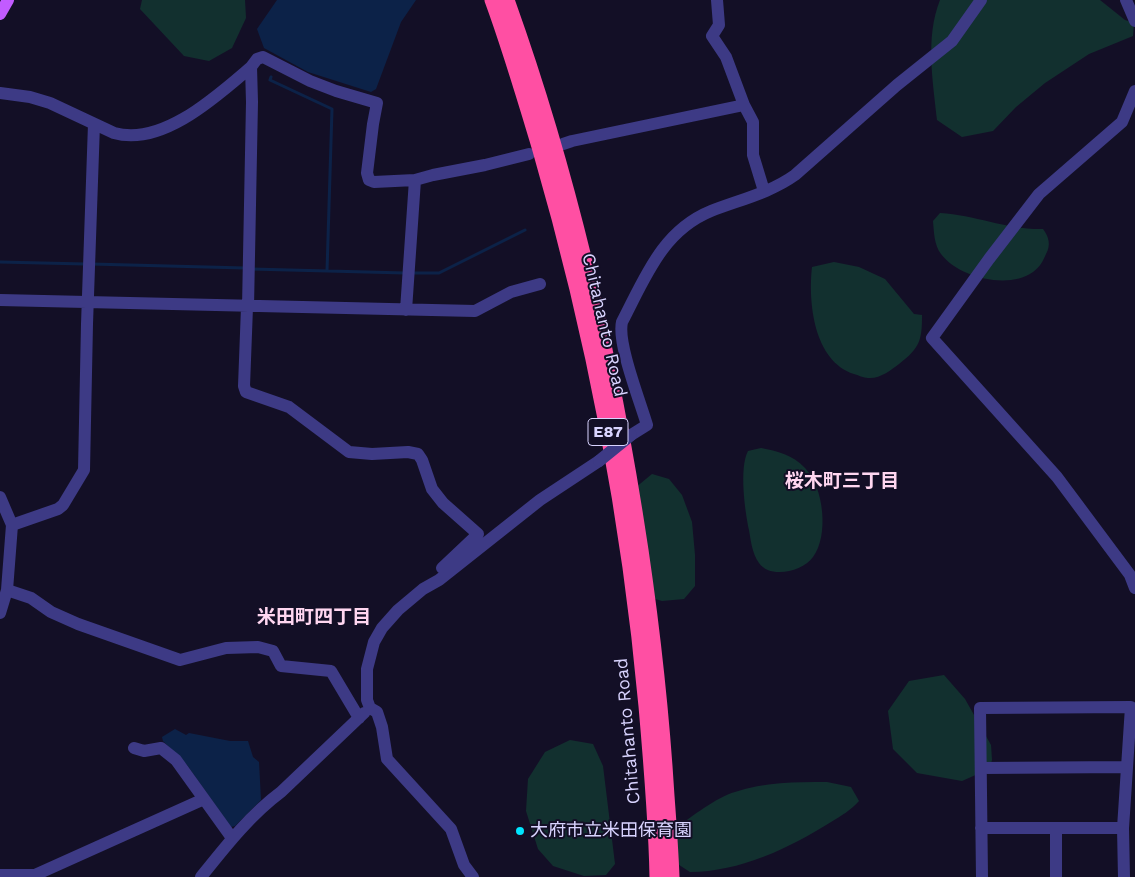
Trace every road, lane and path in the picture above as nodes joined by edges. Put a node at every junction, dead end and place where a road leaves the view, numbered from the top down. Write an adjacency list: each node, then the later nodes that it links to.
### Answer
1 (8, 0): 7 (main road)
2 (492, 0): 43 (highway, Chitahanto Road / E87)
3 (507, 0): 44 (highway, Chitahanto Road / E87)
4 (717, 0): 12 (street)
5 (981, 0): 17 (street)
6 (1126, 0): 8 (street)
7 (0, 14)
8 (1135, 21)
9 (251, 67): 13 (street); 16 (street); 21 (street)
10 (1135, 91): 27 (street)
11 (0, 94): 13 (street)
12 (744, 105): 14 (street); 17 (street)
13 (94, 124): 20 (street)
14 (563, 144)
15 (529, 154): 16 (street)
16 (415, 180): 22 (street)
17 (764, 192): 26 (street, bridge)
18 (540, 284): 22 (street)
19 (0, 300): 20 (street)
20 (88, 303): 21 (street); 24 (street)
21 (247, 307): 22 (street); 26 (street)
22 (406, 310)
23 (0, 497): 24 (street)
24 (12, 525): 25 (street)
25 (5, 546): 28 (street)
26 (439, 580): 30 (street)
27 (1135, 588)
28 (7, 590): 29 (street); 31 (street)
29 (0, 613)
30 (370, 708): 31 (street); 42 (street)
31 (359, 718): 39 (street)
32 (134, 748): 35 (street)
33 (1126, 767): 34 (street); 34 (street); 38 (street)
34 (981, 768): 36 (street)
35 (204, 799): 39 (street); 40 (street)
36 (981, 828): 37 (street); 45 (street)
37 (1056, 828): 38 (street); 46 (street)
38 (1123, 828): 47 (street)
39 (232, 838): 41 (street)
40 (0, 875)
41 (201, 877)
42 (473, 877)
43 (657, 877)
44 (672, 877)
45 (982, 877)
46 (1056, 877)
47 (1124, 877)

